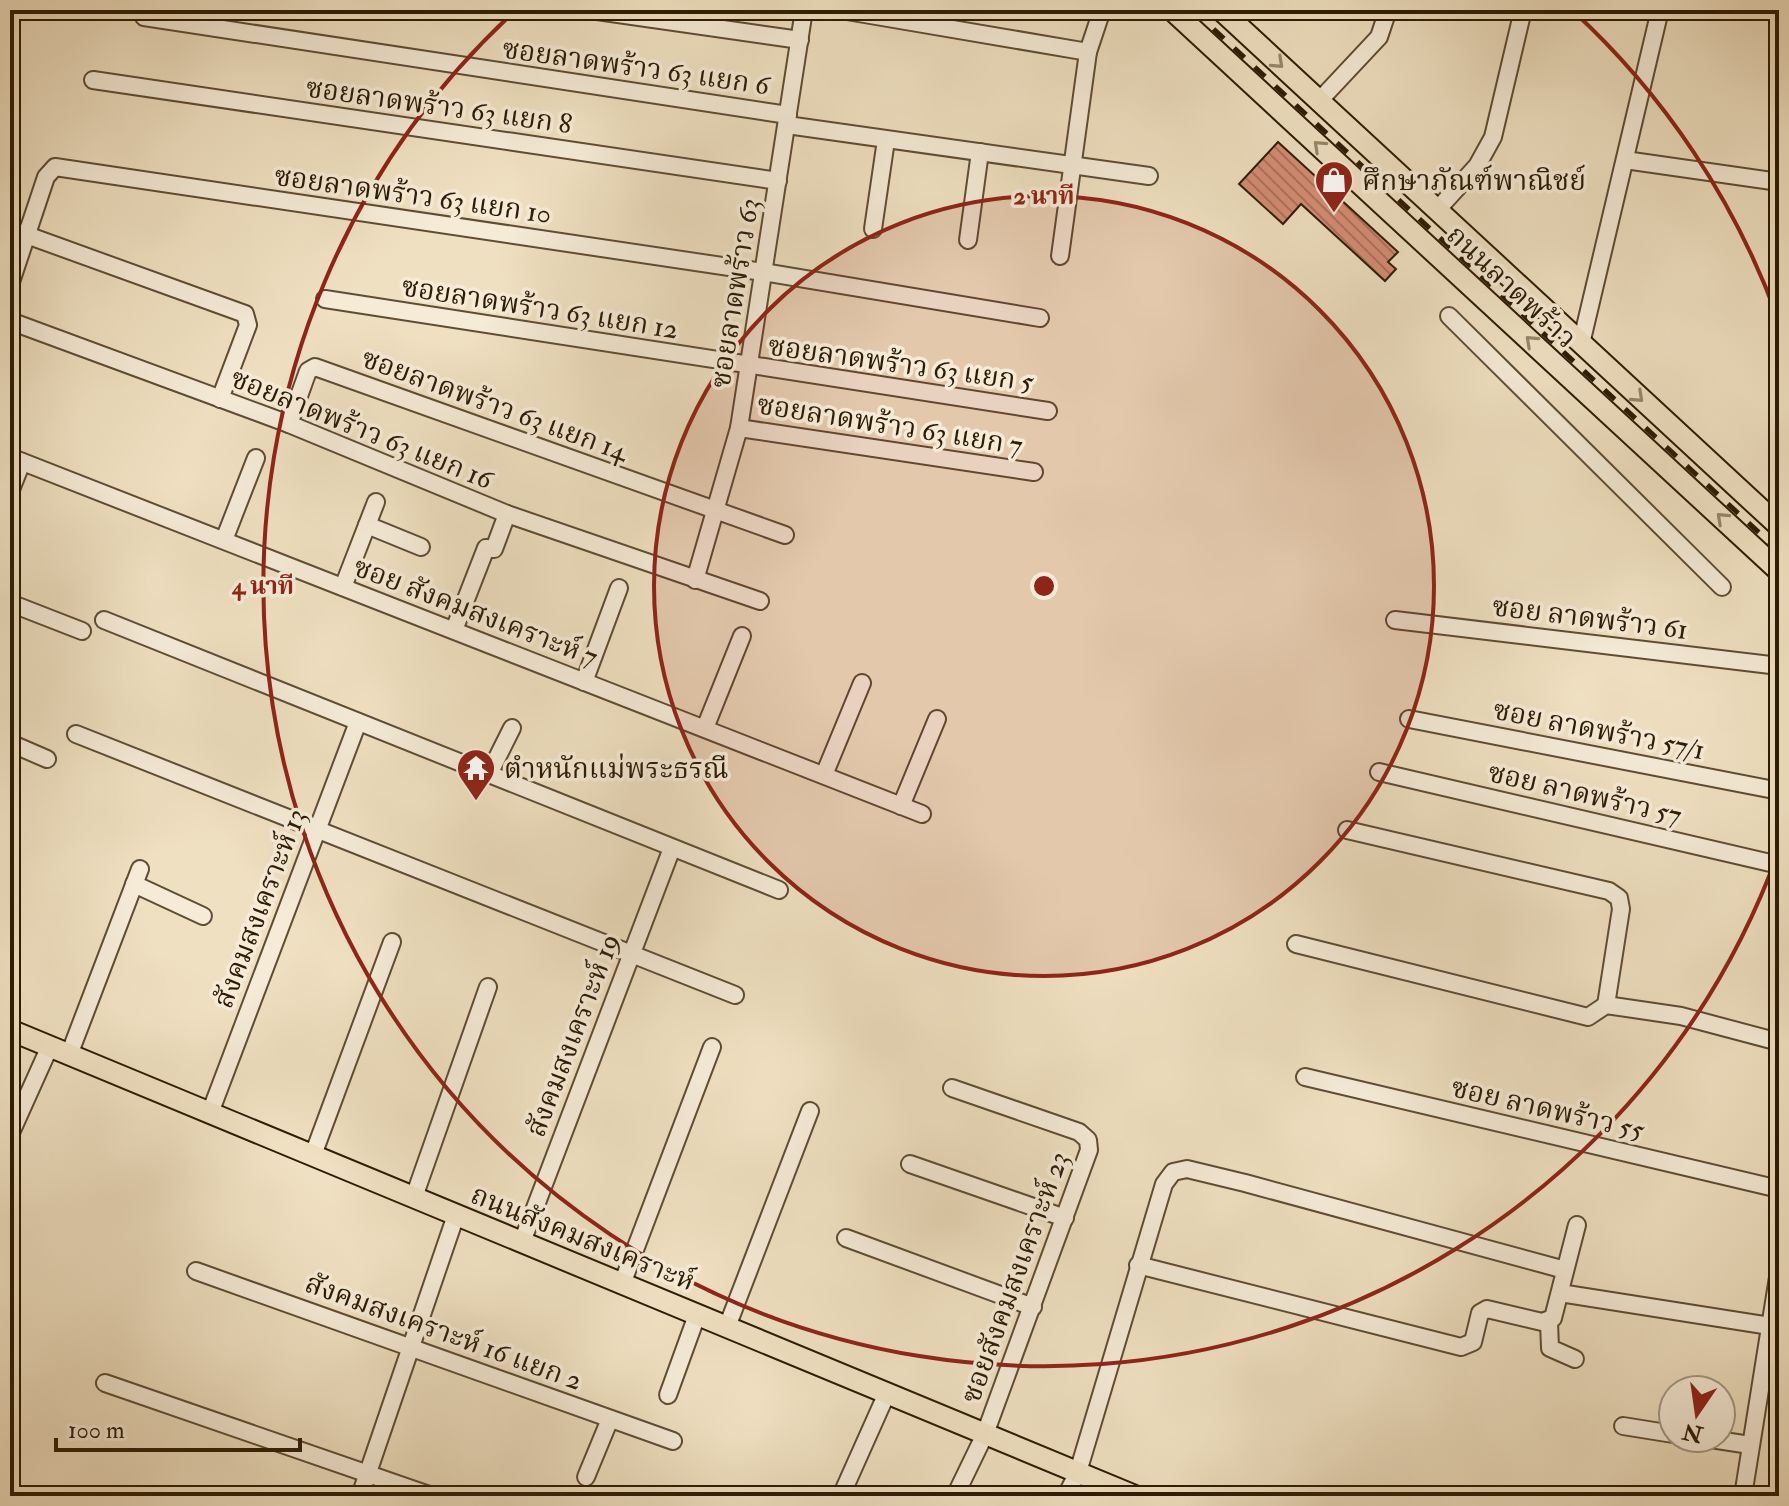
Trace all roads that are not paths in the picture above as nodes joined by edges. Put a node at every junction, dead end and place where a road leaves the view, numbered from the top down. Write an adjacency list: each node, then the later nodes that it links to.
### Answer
1 (590, 10): 11 (street)
2 (804, 10): 11 (street, ซอยลาดพร้าว 63)
3 (841, 10): 12 (street)
4 (1102, 10): 12 (street)
5 (1172, 10): 37 (main road, ถนนลาดพร้าว, one-way to 5)
6 (1221, 10): 14 (main road, ถนนลาดพร้าว, one-way to 14)
7 (1388, 10): 14 (street)
8 (1523, 10): 23 (street)
9 (1660, 10): 18 (street)
10 (144, 17): 15 (street, ซอยลาดพร้าว 63 แยก 6)
11 (800, 40): 15 (street, ซอยลาดพร้าว 63)
12 (1088, 52): 19 (street)
13 (93, 80): 21 (street, ซอยลาดพร้าว 63 แยก 8)
14 (1319, 101): 23 (main road, ถนนลาดพร้าว)
15 (787, 120): 16 (street, ซอยลาดพร้าว 63 แยก 6); 21 (street, ซอยลาดพร้าว 63)
16 (886, 140): 17 (street, ซอยลาดพร้าว 63 แยก 6); 25 (street)
17 (980, 152): 19 (street, ซอยลาดพร้าว 63 แยก 6); 27 (street)
18 (1625, 160): 22 (street); 35 (street)
19 (1072, 164): 20 (street, ซอยลาดพร้าว 63 แยก 6); 28 (street)
20 (1149, 176)
21 (778, 181): 29 (street, ซอยลาดพร้าว 63)
22 (1779, 182)
23 (1437, 210): 35 (main road, ถนนลาดพร้าว)
24 (10, 229): 26 (street)
25 (873, 229)
26 (27, 235): 29 (street, ซอยลาดพร้าว 63 แยก 10); 30 (street); 38 (street)
27 (968, 240)
28 (1060, 256)
29 (763, 272): 33 (street, ซอยลาดพร้าว 63 แยก 10); 36 (street, ซอยลาดพร้าว 63)
30 (10, 285)
31 (325, 299): 36 (street, ซอยลาดพร้าว 63 แยก 12)
32 (1449, 316): 57 (street)
33 (1040, 318)
34 (10, 321): 38 (street, ซอยลาดพร้าว 63 แยก 16)
35 (1581, 344): 37 (main road); 50 (main road, ถนนลาดพร้าว, one-way to 50)
36 (747, 366): 39 (street, ซอยลาดพร้าว 63 แยก 5); 41 (street, ซอยลาดพร้าว 63)
37 (1561, 369): 54 (main road, ถนนลาดพร้าว, one-way to 37)
38 (220, 399): 40 (street, ซอยลาดพร้าว 63 แยก 16)
39 (1048, 411)
40 (289, 424): 47 (street, ซอยลาดพร้าว 63 แยก 14); 48 (street, ซอยลาดพร้าว 63 แยก 16)
41 (739, 428): 44 (street, ซอยลาดพร้าว 63 แยก 7); 47 (street, ซอยลาดพร้าว 63)
42 (256, 458): 52 (street)
43 (16, 460): 45 (street); 52 (street, ซอย สังคมสงเคราะห์ 7)
44 (1034, 472)
45 (10, 492)
46 (376, 502): 49 (street)
47 (718, 512): 51 (street); 55 (street, ซอยลาดพร้าว 63)
48 (507, 514): 55 (street, ซอยลาดพร้าว 63 แยก 16); 63 (street)
49 (367, 525): 53 (street); 56 (street)
50 (1779, 526)
51 (785, 535)
52 (224, 540): 56 (street, ซอย สังคมสงเคราะห์ 7)
53 (421, 547)
54 (1779, 571)
55 (695, 580): 59 (street, ซอยลาดพร้าว 63 แยก 16)
56 (343, 587): 63 (street, ซอย สังคมสงเคราะห์ 7)
57 (1722, 587)
58 (619, 588): 67 (street)
59 (760, 601)
60 (10, 603): 64 (street)
61 (104, 620): 71 (street)
62 (1395, 620): 66 (street, ซอย ลาดพร้าว 61)
63 (454, 630): 67 (street, ซอย สังคมสงเคราะห์ 7)
64 (82, 631)
65 (742, 636): 73 (street)
66 (1779, 666)
67 (584, 682): 73 (street, ซอย สังคมสงเคราะห์ 7)
68 (862, 683): 79 (street)
69 (937, 719): 81 (street)
70 (1409, 719): 80 (street, ซอย ลาดพร้าว 57/1)
71 (358, 722): 78 (street); 83 (street, สังคมสงเคราะห์ 13)
72 (512, 728): 78 (street)
73 (705, 728): 79 (street, ซอย สังคมสงเคราะห์ 7)
74 (76, 734): 83 (street)
75 (10, 743): 76 (street)
76 (47, 759)
77 (1379, 772): 86 (street, ซอย ลาดพร้าว 57)
78 (489, 774): 85 (street)
79 (824, 775): 81 (street, ซอย สังคมสงเคราะห์ 7)
80 (1779, 791)
81 (901, 806): 82 (street, ซอย สังคมสงเคราะห์ 7)
82 (922, 814)
83 (316, 829): 91 (street); 103 (street, สังคมสงเคราะห์ 13)
84 (1347, 830): 94 (street)
85 (672, 848): 87 (street); 91 (street, สังคมสงเคราะห์ 19)
86 (1779, 865)
87 (779, 890)
88 (203, 916): 99 (street)
89 (392, 942): 105 (street)
90 (1296, 944): 94 (street)
91 (631, 952): 93 (street); 113 (street, สังคมสงเคราะห์ 19)
92 (488, 987): 108 (street)
93 (735, 995)
94 (1606, 1005): 96 (street)
95 (10, 1030): 97 (main road, ถนนสังคมสงเคราะห์)
96 (1779, 1042)
97 (50, 1046): 99 (main road, ถนนสังคมสงเคราะห์); 104 (street)
98 (712, 1047): 118 (street)
99 (69, 1055): 103 (main road, ถนนสังคมสงเคราะห์)
100 (1305, 1077): 107 (street, ซอย ลาดพร้าว 55)
101 (952, 1088): 110 (street, ซอยสังคมสงเคราะห์ 23)
102 (810, 1111): 124 (street)
103 (210, 1113): 105 (main road, ถนนสังคมสงเคราะห์)
104 (10, 1135)
105 (313, 1155): 108 (main road, ถนนสังคมสงเคราะห์)
106 (910, 1164): 110 (street)
107 (1779, 1189)
108 (414, 1197): 109 (main road, ถนนสังคมสงเคราะห์)
109 (456, 1215): 113 (main road, ถนนสังคมสงเคราะห์); 125 (street)
110 (1065, 1218): 120 (street, ซอยสังคมสงเคราะห์ 23)
111 (1577, 1225): 115 (street)
112 (846, 1238): 120 (street)
113 (522, 1242): 118 (main road, ถนนสังคมสงเคราะห์)
114 (1138, 1265): 115 (street); 122 (street); 137 (street)
115 (1565, 1270): 119 (street)
116 (196, 1271): 125 (street, สังคมสงเคราะห์ 16 แยก 2)
117 (1779, 1271): 123 (street)
118 (622, 1284): 121 (main road, ถนนสังคมสงเคราะห์)
119 (1560, 1293): 122 (street); 123 (street)
120 (1033, 1307): 133 (street, ซอยสังคมสงเคราะห์ 23)
121 (697, 1315): 124 (main road, ถนนสังคมสงเคราะห์); 129 (street)
122 (1549, 1322): 126 (street)
123 (1770, 1326): 136 (street)
124 (727, 1327): 128 (main road, ถนนสังคมสงเคราะห์)
125 (412, 1345): 130 (street, สังคมสงเคราะห์ 16 แยก 2); 138 (street)
126 (1575, 1359)
127 (105, 1383): 138 (street)
128 (887, 1393): 133 (main road, ถนนสังคมสงเคราะห์); 142 (street)
129 (668, 1395)
130 (610, 1419): 134 (street, สังคมสงเคราะห์ 16 แยก 2); 139 (street)
131 (1623, 1426): 132 (street)
132 (1657, 1431)
133 (985, 1434): 137 (main road, ถนนสังคมสงเคราะห์); 143 (street, ซอยสังคมสงเคราะห์ 23)
134 (673, 1441)
135 (1737, 1443): 136 (street)
136 (1750, 1445): 146 (street)
137 (1078, 1472): 144 (street); 145 (main road, ถนนสังคมสงเคราะห์)
138 (368, 1474): 140 (street); 141 (street)
139 (586, 1477)
140 (360, 1496)
141 (432, 1496)
142 (841, 1496)
143 (955, 1496)
144 (1066, 1496)
145 (1135, 1496)
146 (1743, 1496)

